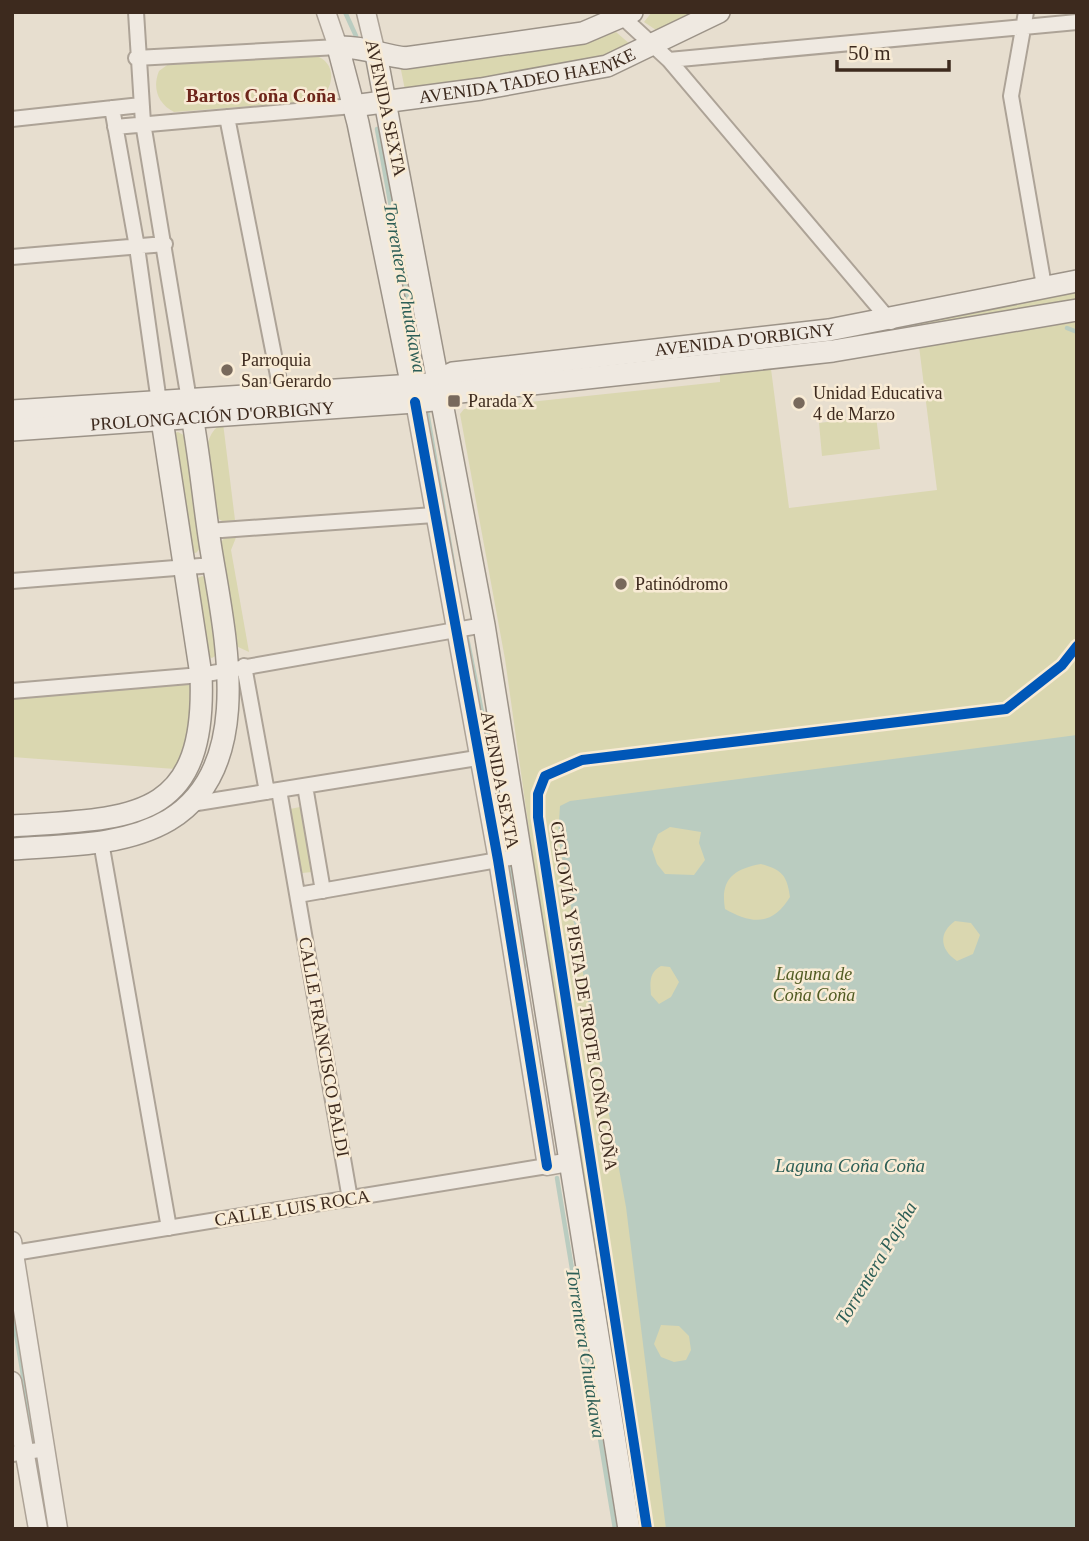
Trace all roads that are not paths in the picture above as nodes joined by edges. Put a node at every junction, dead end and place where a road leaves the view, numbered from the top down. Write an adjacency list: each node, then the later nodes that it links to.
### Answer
1 (136, 12): 10 (street)
2 (326, 12): 9 (street, AVENIDA SEXTA)
3 (366, 12): 9 (street, AVENIDA SEXTA)
4 (719, 12): 8 (main road, AVENIDA TADEO HAENKE)
5 (623, 14): 8 (street); 9 (main road, AVENIDA TADEO HAENKE)
6 (1026, 20): 7 (street); 11 (street); 23 (street)
7 (1077, 22)
8 (651, 46): 11 (street); 12 (main road, AVENIDA TADEO HAENKE)
9 (355, 49): 10 (street, AVENIDA TADEO HAENKE); 12 (main road, AVENIDA SEXTA); 12 (main road, AVENIDA SEXTA)
10 (136, 58): 13 (street)
11 (669, 60): 25 (street)
12 (370, 103): 15 (street, AVENIDA TADEO HAENKE); 27 (main road, AVENIDA SEXTA); 27 (main road, AVENIDA SEXTA)
13 (141, 105): 14 (street); 17 (street)
14 (112, 108): 16 (street); 18 (street)
15 (227, 117): 17 (street, AVENIDA TADEO HAENKE); 28 (street)
16 (12, 119)
17 (143, 124): 18 (street, AVENIDA TADEO HAENKE); 19 (street)
18 (115, 127): 20 (street)
19 (165, 244): 20 (street); 29 (street)
20 (137, 247): 21 (street); 30 (street)
21 (12, 257)
22 (1077, 281): 23 (main road, AVENIDA D'ORBIGNY)
23 (1044, 286): 25 (main road, AVENIDA D'ORBIGNY)
24 (1077, 310): 26 (main road, AVENIDA D'ORBIGNY)
25 (890, 319): 26 (street); 27 (main road, AVENIDA D'ORBIGNY)
26 (895, 340): 27 (main road, AVENIDA D'ORBIGNY)
27 (425, 391): 28 (main road, PROLONGACIÓN D'ORBIGNY); 33 (street, AVENIDA SEXTA); 38 (main road, AVENIDA SEXTA)
28 (284, 403): 29 (main road, PROLONGACIÓN D'ORBIGNY)
29 (190, 408): 30 (main road, PROLONGACIÓN D'ORBIGNY); 34 (main road)
30 (160, 410): 31 (main road, PROLONGACIÓN D'ORBIGNY); 32 (main road, PROLONGACIÓN D'ORBIGNY); 36 (main road)
31 (12, 411)
32 (12, 430)
33 (434, 515): 34 (street); 38 (street, AVENIDA SEXTA)
34 (208, 531): 35 (main road)
35 (214, 565): 36 (street); 39 (main road)
36 (185, 569): 37 (street); 40 (main road)
37 (12, 580)
38 (467, 627): 39 (street); 42 (street, AVENIDA SEXTA); 49 (main road, AVENIDA SEXTA)
39 (236, 668): 40 (street); 44 (street, CALLE FRANCISCO BALDI); 45 (main road)
40 (201, 675): 41 (street); 46 (main road)
41 (12, 691)
42 (477, 758): 43 (street); 49 (street, AVENIDA SEXTA)
43 (305, 786): 44 (street); 50 (street)
44 (273, 791): 45 (street); 51 (street, CALLE FRANCISCO BALDI)
45 (191, 804): 47 (main road)
46 (12, 826)
47 (101, 842): 48 (main road); 55 (street)
48 (12, 849)
49 (509, 858): 50 (street); 52 (main road, AVENIDA SEXTA); 53 (street, AVENIDA SEXTA)
50 (323, 891): 51 (street)
51 (298, 895): 54 (street, CALLE FRANCISCO BALDI)
52 (569, 1162): 53 (street, CALLE LUIS ROCA); 62 (main road, AVENIDA SEXTA)
53 (547, 1166): 54 (street, CALLE LUIS ROCA)
54 (350, 1199): 55 (street, CALLE LUIS ROCA)
55 (169, 1228): 56 (street, CALLE LUIS ROCA)
56 (13, 1247): 58 (street)
57 (12, 1381): 59 (street)
58 (46, 1449): 59 (street); 61 (street)
59 (19, 1453): 60 (street)
60 (37, 1529)
61 (58, 1529)
62 (629, 1529)

